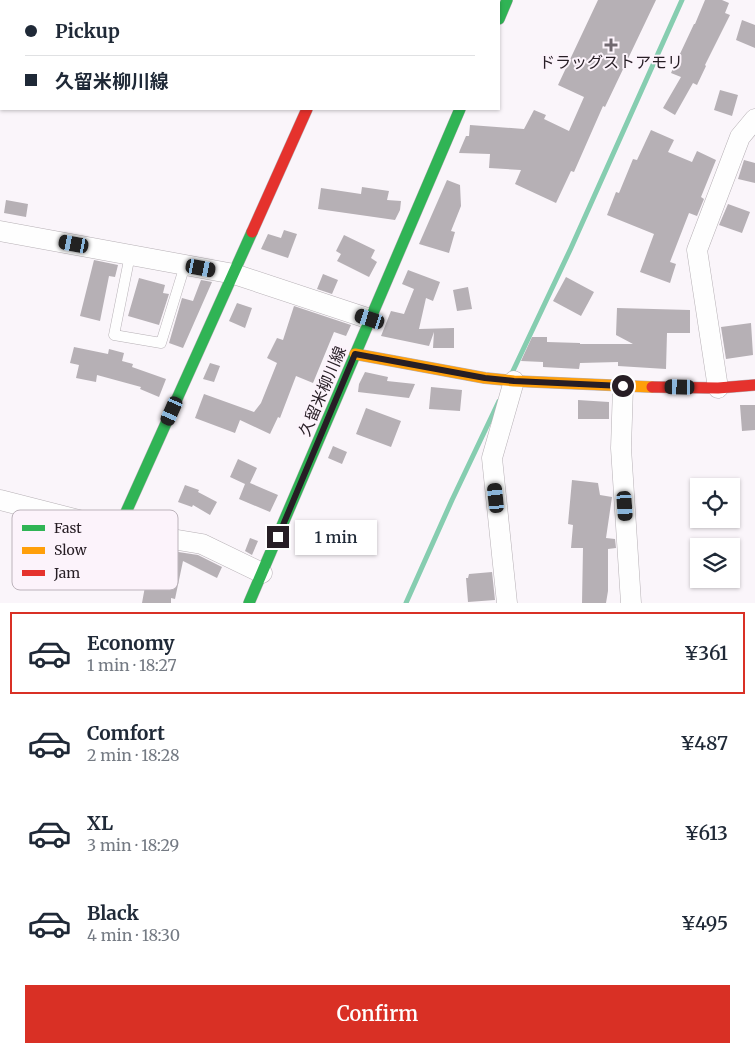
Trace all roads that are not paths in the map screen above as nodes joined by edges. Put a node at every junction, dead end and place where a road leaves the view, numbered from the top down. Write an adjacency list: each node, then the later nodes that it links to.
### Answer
1 (307, 110): 7 (street)
2 (460, 110): 8 (street, 久留米柳川線)
3 (755, 119): 13 (street)
4 (0, 231): 5 (street)
5 (130, 255): 6 (street); 6 (lane)
6 (185, 265): 7 (street)
7 (234, 274): 8 (street); 16 (street)
8 (370, 319): 9 (street, 久留米柳川線)
9 (355, 354): 10 (street); 18 (street, 久留米柳川線)
10 (514, 381): 12 (street); 20 (street)
11 (755, 385): 13 (street)
12 (623, 386): 13 (street); 21 (street)
13 (718, 388)
14 (0, 500): 15 (street)
15 (39, 510)
16 (127, 510)
17 (178, 540): 18 (street)
18 (262, 573): 19 (street, 久留米柳川線)
19 (249, 603)
20 (507, 603)
21 (631, 603)

